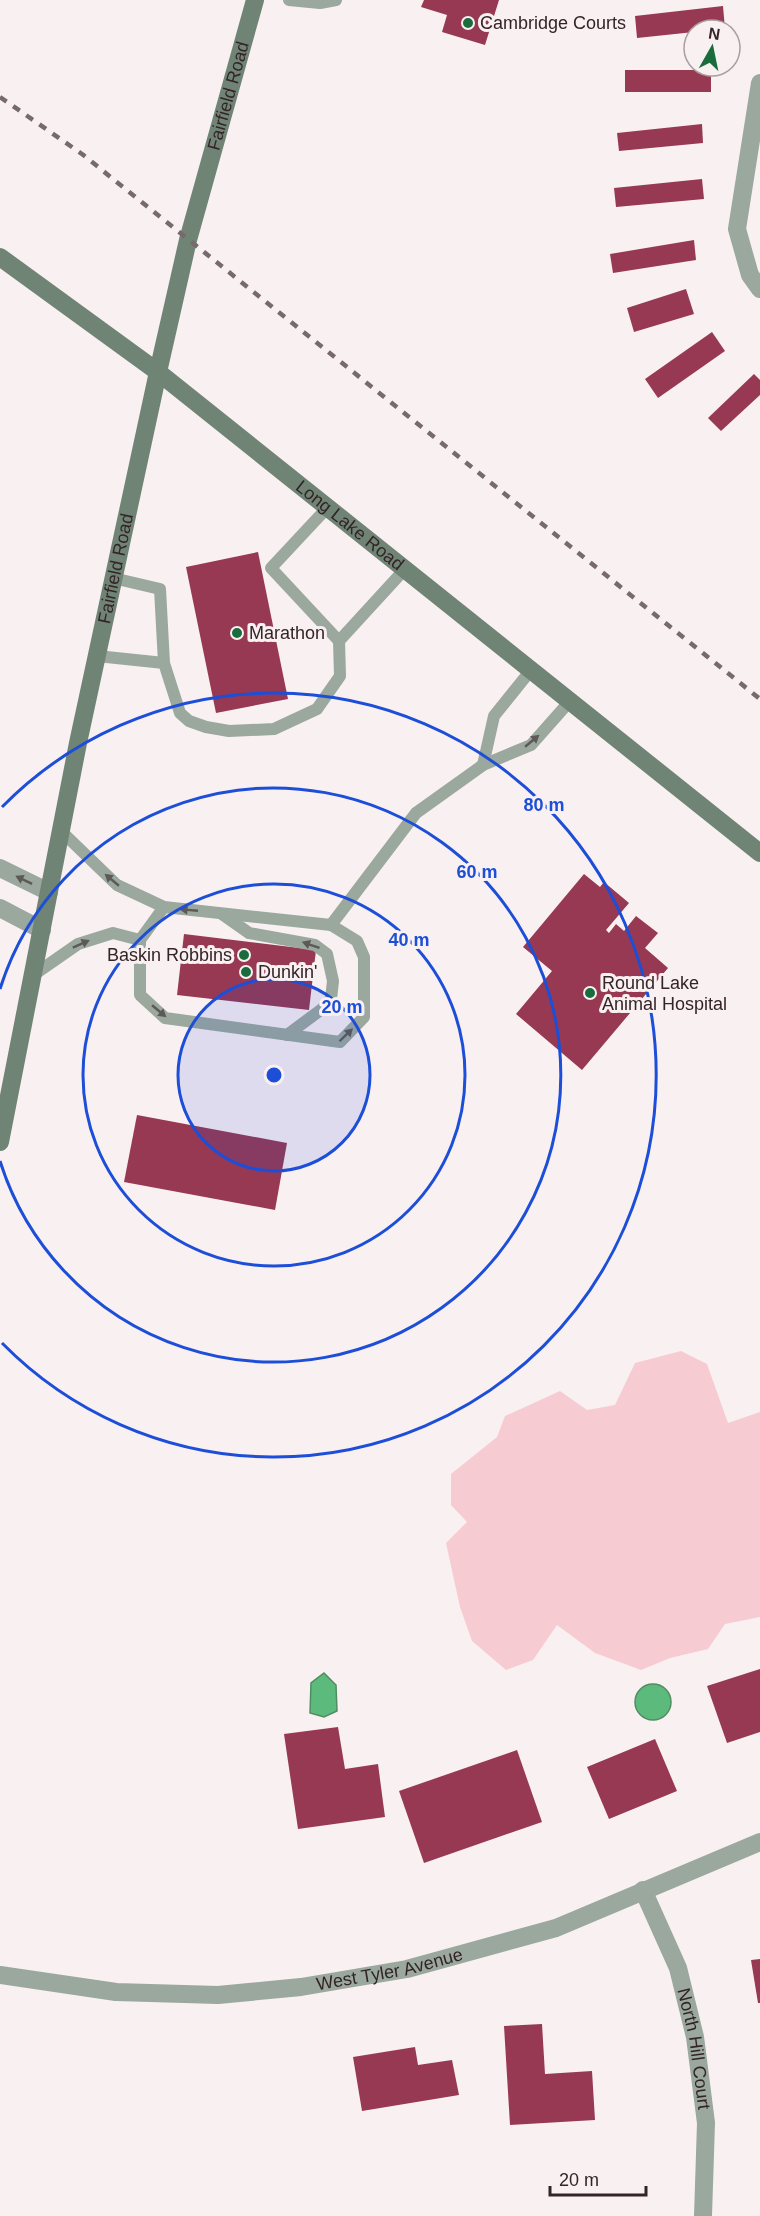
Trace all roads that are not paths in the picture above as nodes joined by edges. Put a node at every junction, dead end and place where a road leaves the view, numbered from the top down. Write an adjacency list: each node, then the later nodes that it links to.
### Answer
1 (255, 0): 7 (street, Fairfield Road)
2 (289, 0): 3 (lane)
3 (336, 0)
4 (760, 83): 6 (street)
5 (0, 257): 7 (street, Long Lake Road)
6 (760, 289)
7 (158, 372): 8 (street, Long Lake Road); 10 (street, Fairfield Road)
8 (328, 507): 9 (street, Long Lake Road); 11 (lane)
9 (405, 569): 11 (lane); 14 (street, Long Lake Road)
10 (113, 578): 12 (street, Fairfield Road); 13 (lane)
11 (339, 641): 13 (lane)
12 (97, 656): 13 (lane); 17 (street, Fairfield Road)
13 (164, 663)
14 (531, 670): 15 (street, Long Lake Road); 16 (lane)
15 (570, 701): 16 (lane, one-way to 15); 18 (street, Long Lake Road)
16 (483, 765): 24 (lane)
17 (61, 831): 20 (street, Fairfield Road); 21 (lane, one-way to 17)
18 (760, 853)
19 (0, 868): 20 (street, one-way to 19)
20 (49, 892): 25 (street, Fairfield Road)
21 (164, 907): 23 (lane, one-way to 21); 26 (lane)
22 (0, 908): 25 (street)
23 (219, 912): 24 (lane); 28 (lane, one-way to 23)
24 (331, 925): 28 (lane, one-way to 24)
25 (42, 930): 27 (street, Fairfield Road)
26 (140, 940): 27 (lane, one-way to 26); 28 (lane, one-way to 28)
27 (32, 976): 29 (street, Fairfield Road)
28 (287, 1035)
29 (0, 1142)
30 (760, 1842): 31 (street, West Tyler Avenue)
31 (643, 1890): 32 (street, West Tyler Avenue); 33 (street, North Hill Court)
32 (0, 1975)
33 (703, 2216)

